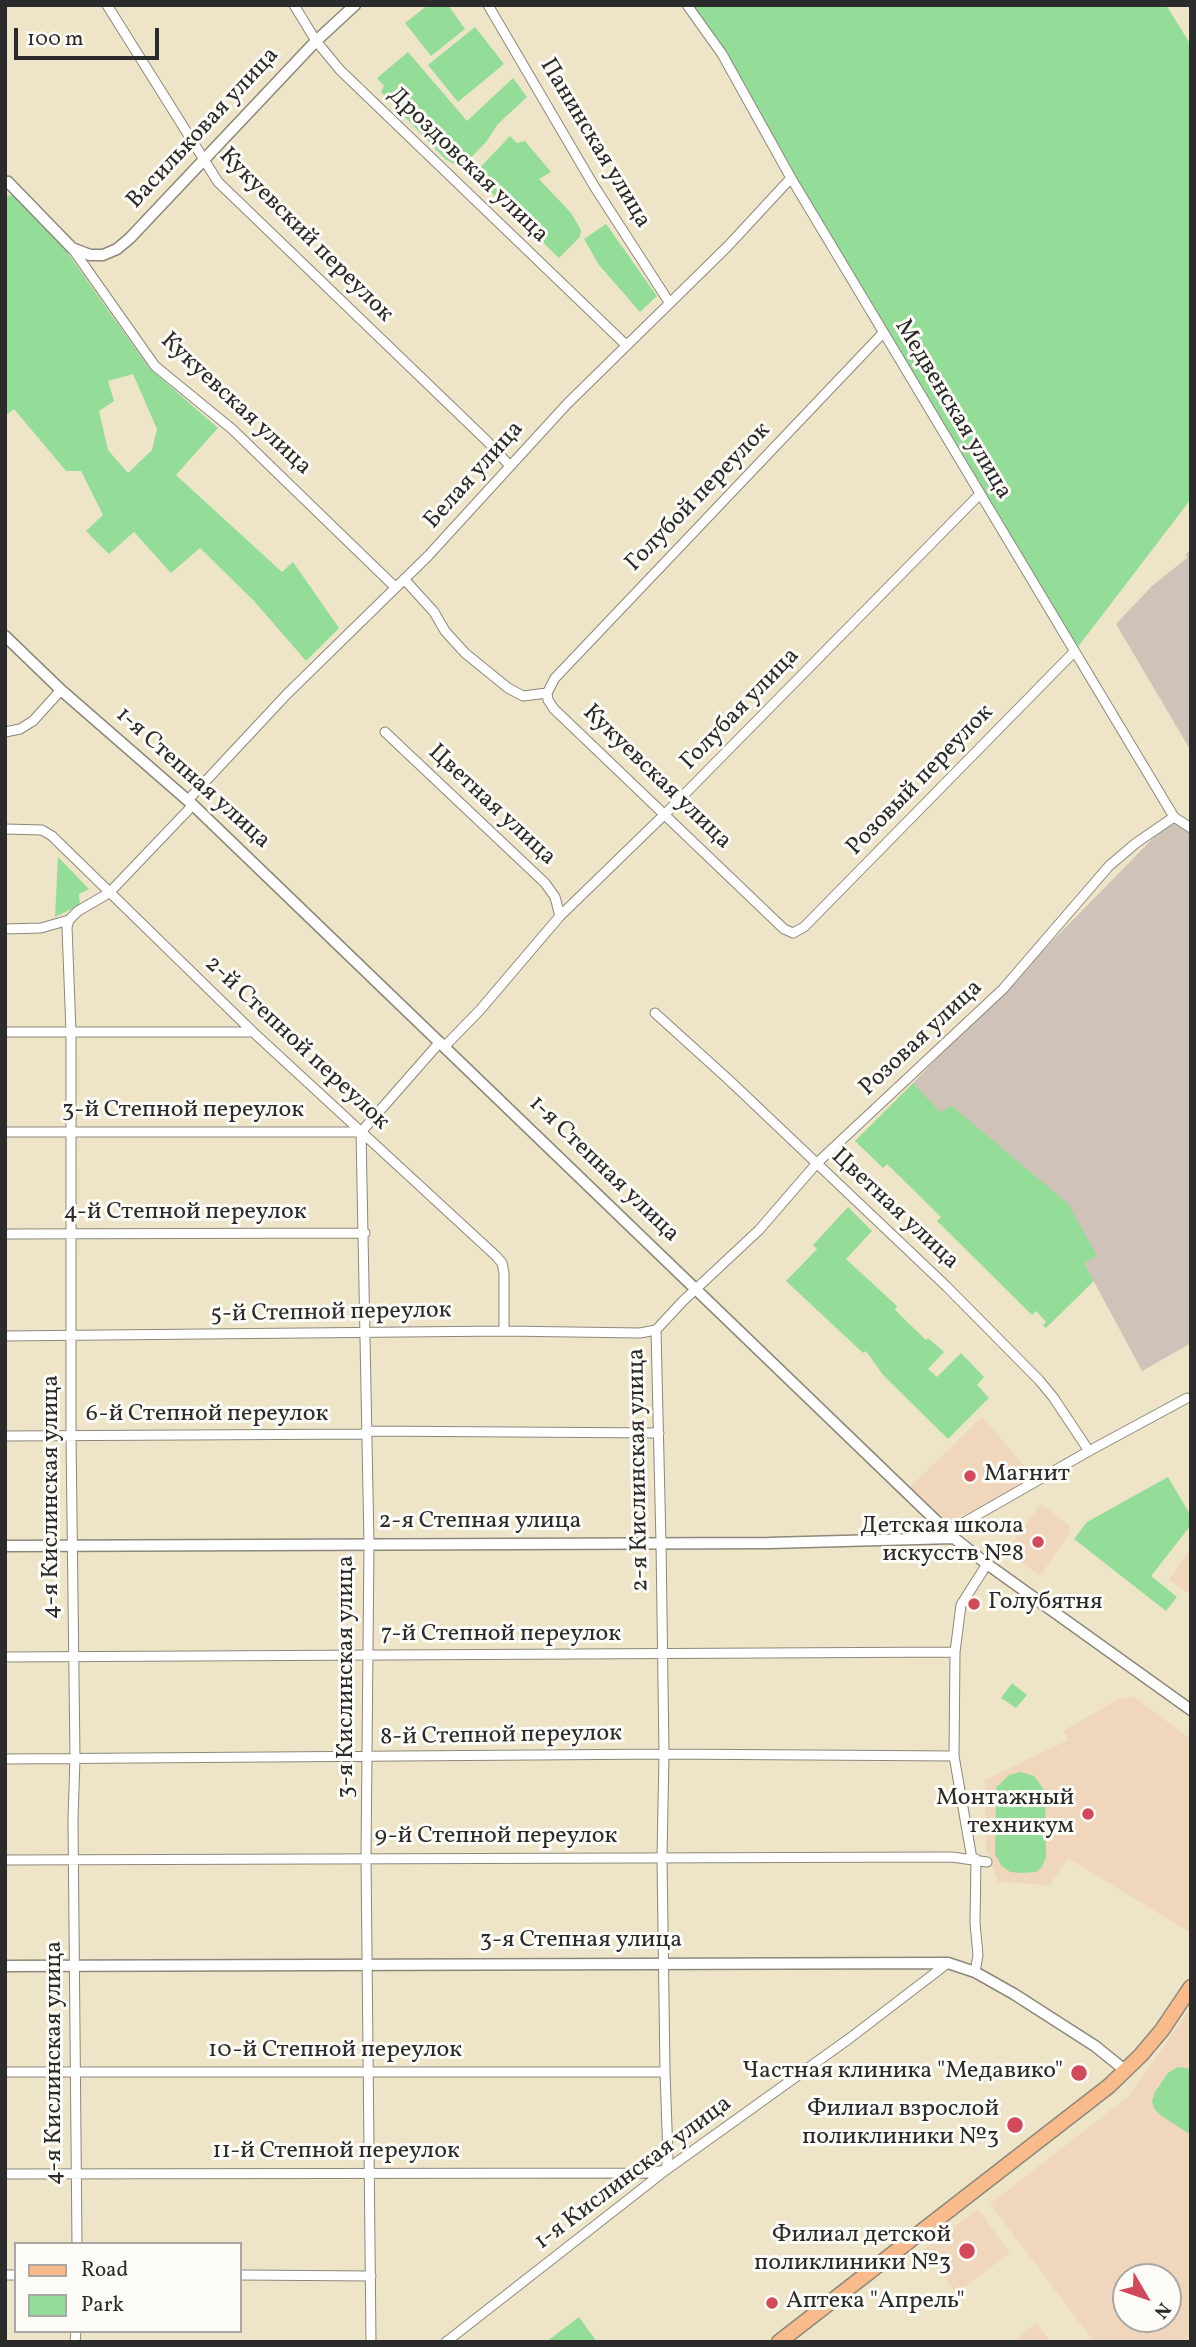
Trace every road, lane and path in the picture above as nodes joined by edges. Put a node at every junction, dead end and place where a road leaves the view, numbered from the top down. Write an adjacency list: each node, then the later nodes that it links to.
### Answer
1 (107, 5): 7 (street, Кукуевский переулок)
2 (294, 5): 6 (street, Дроздовская улица)
3 (355, 5): 6 (street, Васильковая улица)
4 (488, 5): 11 (street, Панинская улица)
5 (687, 5): 8 (street, Медвенская улица)
6 (316, 41): 7 (street, Васильковая улица); 13 (street, Дроздовская улица)
7 (202, 160): 10 (street, Васильковая улица); 14 (street, Кукуевский переулок)
8 (791, 178): 11 (street, Белая улица); 12 (street, Медвенская улица)
9 (6, 181): 10 (street, Кукуевская улица)
10 (72, 248): 17 (street, Кукуевская улица)
11 (669, 302): 13 (street, Белая улица)
12 (883, 332): 15 (street, Медвенская улица); 21 (street, Голубой переулок)
13 (626, 345): 14 (street, Белая улица)
14 (510, 466): 16 (street, Белая улица)
15 (980, 494): 19 (street, Медвенская улица); 25 (street, Голубая улица)
16 (404, 579): 17 (street, Белая улица); 21 (street)
17 (396, 587): 24 (street, Белая улица)
18 (5, 636): 20 (street, 1-я Степная улица)
19 (1074, 652): 26 (street, Медвенская улица); 33 (street, Розовый переулок)
20 (61, 690): 22 (street); 24 (street, 1-я Степная улица)
21 (547, 693): 25 (street, Кукуевская улица)
22 (5, 732)
23 (385, 732): 30 (street, Цветная улица)
24 (190, 802): 29 (street); 38 (street, 1-я Степная улица)
25 (665, 814): 30 (street, Голубая улица); 33 (street, Кукуевская улица)
26 (1174, 817): 27 (street, Медвенская улица); 42 (street, Розовая улица)
27 (1191, 828)
28 (5, 829): 29 (street, 2-й Степной переулок)
29 (109, 893): 31 (street); 37 (street, 2-й Степной переулок)
30 (560, 916): 38 (street, Голубая улица)
31 (69, 920): 32 (street); 35 (street, 4-я Кислинская улица)
32 (5, 929)
33 (793, 933)
34 (655, 1013): 42 (street, Цветная улица)
35 (71, 1031): 36 (street); 37 (street); 39 (street, 4-я Кислинская улица)
36 (5, 1032)
37 (253, 1032): 41 (street, 2-й Степной переулок)
38 (443, 1044): 41 (street); 46 (street, 1-я Степная улица)
39 (70, 1131): 40 (street, 3-й Степной переулок); 41 (street, 3-й Степной переулок); 45 (street, 4-я Кислинская улица)
40 (5, 1132)
41 (361, 1132): 43 (street, 3-я Кислинская улица); 48 (street, 2-й Степной переулок)
42 (817, 1163): 46 (street, Розовая улица); 57 (street, Цветная улица)
43 (365, 1233): 45 (street, 4-й Степной переулок); 49 (street, 3-я Кислинская улица)
44 (5, 1234): 45 (street, 4-й Степной переулок)
45 (70, 1234): 50 (street, 4-я Кислинская улица)
46 (696, 1290): 47 (street, 2-я Кислинская улица); 58 (street, 1-я Степная улица)
47 (656, 1330): 48 (street, 5-й Степной переулок); 54 (street, 2-я Кислинская улица)
48 (504, 1331): 49 (street, 5-й Степной переулок)
49 (365, 1333): 50 (street, 5-й Степной переулок); 53 (street, 3-я Кислинская улица)
50 (72, 1335): 51 (street, 5-й Степной переулок); 56 (street, 4-я Кислинская улица)
51 (5, 1336)
52 (1187, 1398): 57 (street)
53 (366, 1433): 54 (street, 6-й Степной переулок); 56 (street, 6-й Степной переулок); 60 (street, 3-я Кислинская улица)
54 (659, 1433): 61 (street, 2-я Кислинская улица)
55 (5, 1436): 56 (street, 6-й Степной переулок)
56 (71, 1436): 62 (street, 4-я Кислинская улица)
57 (1089, 1451): 58 (street)
58 (945, 1530): 59 (street, 1-я Степная улица)
59 (954, 1538): 61 (street, 2-я Степная улица); 64 (street, 1-я Степная улица)
60 (369, 1544): 61 (street, 2-я Степная улица); 62 (street, 2-я Степная улица); 67 (street, 3-я Кислинская улица)
61 (661, 1544): 66 (street, 2-я Кислинская улица)
62 (72, 1545): 63 (street, 2-я Степная улица); 69 (street, 4-я Кислинская улица)
63 (5, 1546)
64 (986, 1564): 65 (street); 70 (street, 1-я Степная улица)
65 (955, 1653): 66 (street, 7-й Степной переулок); 72 (street)
66 (662, 1654): 67 (street, 7-й Степной переулок); 71 (street, 2-я Кислинская улица)
67 (367, 1656): 69 (street, 7-й Степной переулок); 73 (street, 3-я Кислинская улица)
68 (5, 1657): 69 (street, 7-й Степной переулок)
69 (74, 1657): 74 (street, 4-я Кислинская улица)
70 (1191, 1710)
71 (664, 1754): 72 (street, 8-й Степной переулок); 73 (street, 8-й Степной переулок); 77 (street, 2-я Кислинская улица)
72 (954, 1756): 78 (street)
73 (366, 1757): 74 (street, 8-й Степной переулок); 76 (street, 3-я Кислинская улица)
74 (75, 1758): 75 (street, 8-й Степной переулок); 80 (street, 4-я Кислинская улица)
75 (5, 1759)
76 (366, 1857): 77 (street, 9-й Степной переулок); 80 (street, 9-й Степной переулок); 84 (street, 3-я Кислинская улица)
77 (662, 1857): 78 (street, 9-й Степной переулок); 82 (street, 2-я Кислинская улица)
78 (974, 1859): 81 (street, 9-й Степной переулок); 87 (street)
79 (5, 1860): 80 (street, 9-й Степной переулок)
80 (74, 1860): 86 (street, 4-я Кислинская улица)
81 (987, 1862)
82 (664, 1962): 83 (street, 3-я Степная улица); 84 (street, 3-я Степная улица); 92 (street, 2-я Кислинская улица)
83 (948, 1963): 87 (street, 3-я Степная улица); 94 (street, 1-я Кислинская улица)
84 (367, 1965): 86 (street, 3-я Степная улица); 89 (street, 3-я Кислинская улица)
85 (5, 1966): 86 (street, 3-я Степная улица)
86 (76, 1966): 91 (street, 4-я Кислинская улица)
87 (975, 1972): 90 (street, 3-я Степная улица)
88 (1191, 1987): 90 (main road)
89 (368, 2071): 91 (street, 10-й Степной переулок); 92 (street, 10-й Степной переулок); 95 (street, 3-я Кислинская улица)
90 (1126, 2071): 103 (main road)
91 (76, 2072): 93 (street, 10-й Степной переулок); 96 (street, 4-я Кислинская улица)
92 (664, 2072): 94 (street, 2-я Кислинская улица)
93 (5, 2073)
94 (666, 2171): 95 (street, 11-й Степной переулок); 102 (street, 1-я Кислинская улица)
95 (369, 2172): 96 (street, 11-й Степной переулок); 100 (street, 3-я Кислинская улица)
96 (75, 2173): 97 (street, 11-й Степной переулок); 98 (street, 4-я Кислинская улица)
97 (5, 2174)
98 (77, 2242)
99 (242, 2276): 100 (street)
100 (370, 2276): 101 (street, 3-я Кислинская улица)
101 (371, 2342)
102 (446, 2342)
103 (779, 2342)

